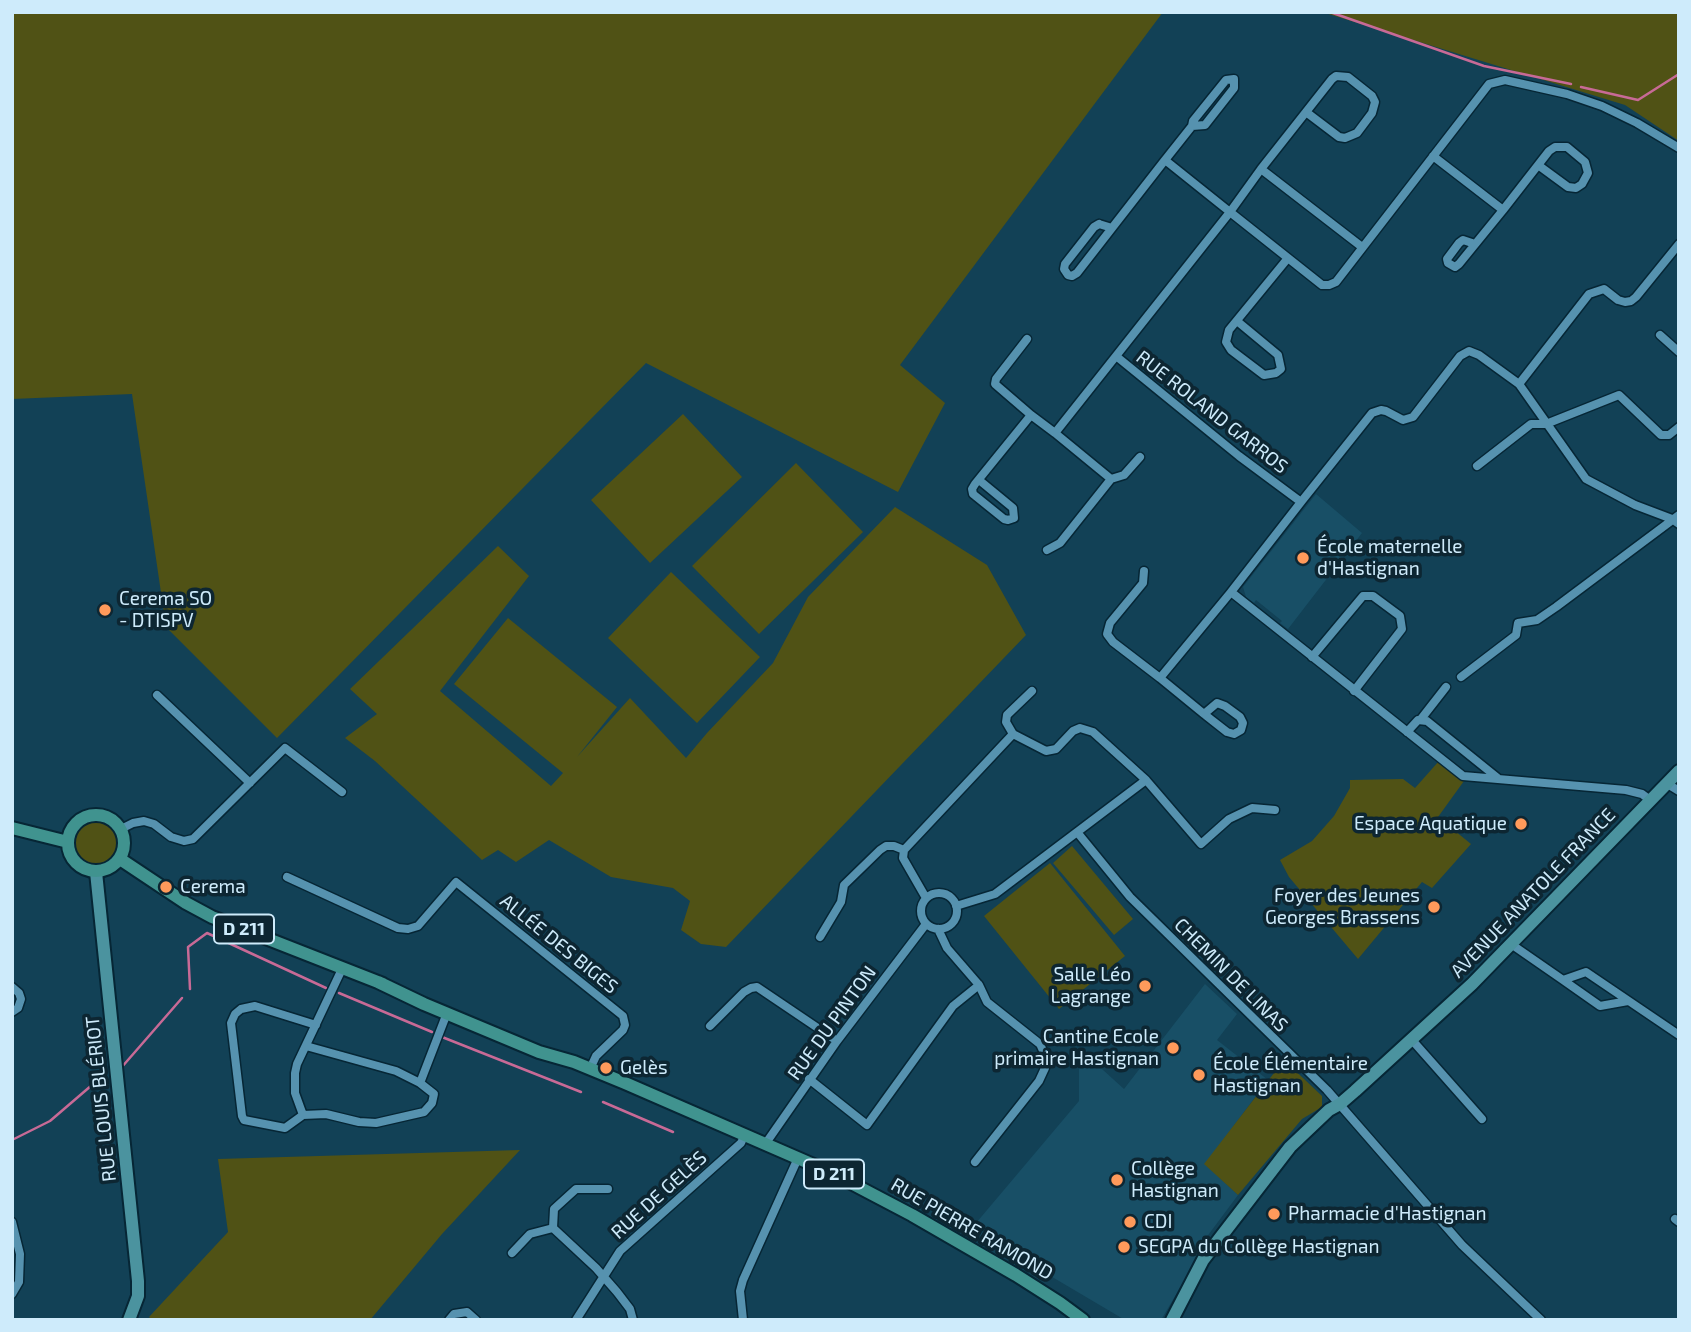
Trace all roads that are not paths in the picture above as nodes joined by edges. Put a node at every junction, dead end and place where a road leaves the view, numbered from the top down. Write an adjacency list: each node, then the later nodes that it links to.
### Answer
1 (1306, 112): 1 (street); 7 (street, RUE ROLAND GARROS)
2 (1192, 126): 2 (street); 5 (street)
3 (1679, 148): 4 (street)
4 (1433, 156): 8 (street); 13 (street)
5 (1165, 160): 9 (street); 10 (street)
6 (1538, 165): 6 (street); 8 (street)
7 (1261, 169): 9 (street, RUE ROLAND GARROS); 13 (street)
8 (1503, 210): 11 (street)
9 (1230, 212): 14 (street); 19 (street, RUE ROLAND GARROS)
10 (1112, 228): 10 (street)
11 (1475, 244)
12 (1679, 244): 20 (street)
13 (1362, 247): 14 (street)
14 (1288, 258): 15 (street)
15 (1237, 321): 15 (street)
16 (1660, 335): 18 (street)
17 (1027, 339): 21 (street)
18 (1679, 352)
19 (1116, 356): 24 (street); 29 (street, RUE ROLAND GARROS)
20 (1519, 384): 22 (street); 29 (street)
21 (1031, 415): 24 (street); 28 (street)
22 (1546, 424): 23 (street); 26 (street); 30 (street)
23 (1679, 427)
24 (1055, 433): 27 (street)
25 (1140, 457): 27 (street)
26 (1477, 466)
27 (1111, 479): 31 (street)
28 (979, 480): 28 (street)
29 (1301, 502): 33 (street)
30 (1677, 519): 35 (street)
31 (1048, 550)
32 (1144, 571): 36 (street)
33 (1231, 592): 34 (street); 36 (street)
34 (1312, 657): 39 (street); 39 (street)
35 (1461, 677)
36 (1160, 678): 41 (street)
37 (1446, 687): 42 (street)
38 (1032, 691): 44 (street)
39 (1354, 691): 43 (street)
40 (157, 695): 48 (street)
41 (1204, 714): 41 (street)
42 (1421, 719): 43 (street); 46 (street)
43 (1407, 733): 46 (street)
44 (1013, 734): 47 (street); 58 (street)
45 (1679, 771): 49 (street, AVENUE ANATOLE FRANCE)
46 (1499, 779): 52 (street)
47 (1146, 780): 53 (street); 56 (street)
48 (250, 783): 51 (street); 55 (street)
49 (1666, 783): 50 (street); 52 (street, AVENUE ANATOLE FRANCE)
50 (1679, 791)
51 (342, 792)
52 (1650, 800): 67 (street, AVENUE ANATOLE FRANCE)
53 (1275, 810)
54 (12, 828): 57 (main road)
55 (121, 828): 57 (main road); 59 (main road)
56 (1077, 832): 63 (street); 86 (street, CHEMIN DE LINAS)
57 (68, 842): 60 (main road)
58 (904, 850): 62 (street); 66 (street)
59 (120, 859): 60 (main road); 68 (main road, RUE PIERRE RAMOND / D 211)
60 (96, 872): 100 (street, RUE LOUIS BLÉRIOT)
61 (287, 877): 83 (street, ALLÉE DES BIGES)
62 (926, 898): 63 (street); 64 (street)
63 (956, 906): 65 (street)
64 (926, 924): 65 (street); 80 (street, RUE DU PINTON)
65 (938, 929): 71 (street)
66 (820, 937)
67 (1511, 944): 69 (street); 79 (street, AVENUE ANATOLE FRANCE)
68 (342, 969): 70 (main road, RUE PIERRE RAMOND / D 211); 76 (street)
69 (1563, 980): 73 (street); 73 (street)
70 (378, 982): 75 (main road, RUE PIERRE RAMOND / D 211); 82 (main road, RUE PIERRE RAMOND / D 211)
71 (979, 985): 84 (street); 92 (street)
72 (12, 987): 74 (street)
73 (1628, 1001): 78 (street)
74 (12, 1012)
75 (447, 1013): 82 (main road, RUE PIERRE RAMOND / D 211); 85 (street)
76 (316, 1025): 81 (street); 87 (street)
77 (710, 1026): 80 (street)
78 (1679, 1035)
79 (1412, 1040): 86 (street, AVENUE ANATOLE FRANCE); 88 (street)
80 (837, 1041): 84 (street, RUE DU PINTON)
81 (306, 1046): 85 (street); 87 (street)
82 (574, 1062): 83 (main road, RUE PIERRE RAMOND / D 211)
83 (590, 1069): 89 (main road, RUE PIERRE RAMOND / D 211)
84 (809, 1079): 90 (street, RUE DU PINTON)
85 (420, 1083): 87 (street)
86 (1340, 1104): 107 (street, AVENUE ANATOLE FRANCE); 108 (street, AVENUE ANATOLE FRANCE); 109 (street, CHEMIN DE LINAS)
87 (303, 1115)
88 (1482, 1119)
89 (745, 1134): 90 (main road, RUE PIERRE RAMOND / D 211); 97 (street, RUE DE GELÈS)
90 (766, 1143): 91 (main road, RUE PIERRE RAMOND / D 211)
91 (798, 1158): 99 (main road, RUE PIERRE RAMOND / D 211); 105 (street)
92 (975, 1162)
93 (608, 1189): 95 (street)
94 (12, 1223): 98 (street)
95 (553, 1228): 96 (street); 97 (street)
96 (512, 1253)
97 (602, 1277): 103 (street, RUE DE GELÈS); 104 (street)
98 (12, 1294)
99 (1081, 1317): 106 (main road, RUE PIERRE RAMOND / D 211)
100 (129, 1320)
101 (449, 1320): 102 (street)
102 (476, 1320)
103 (576, 1320)
104 (633, 1320)
105 (743, 1320)
106 (1092, 1320)
107 (1172, 1320)
108 (1181, 1320)
109 (1541, 1320)

